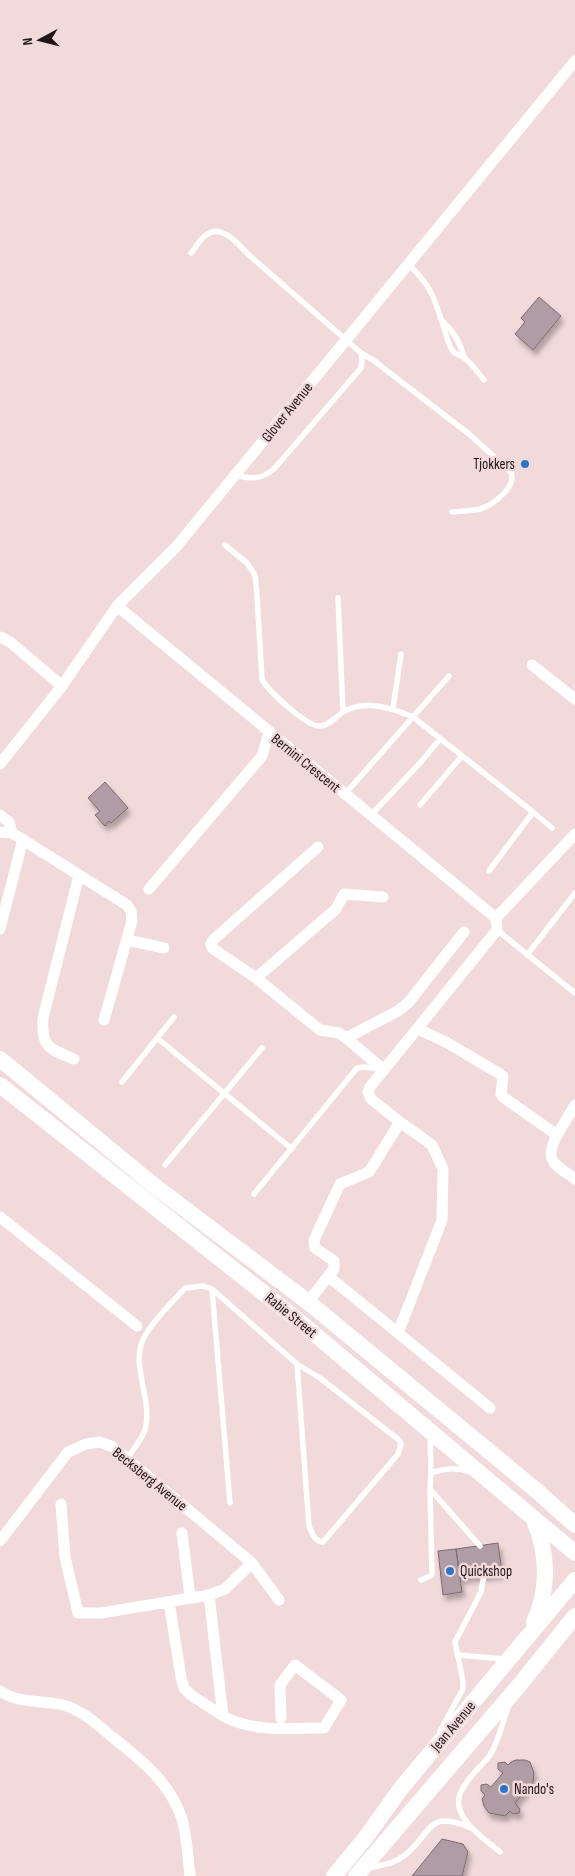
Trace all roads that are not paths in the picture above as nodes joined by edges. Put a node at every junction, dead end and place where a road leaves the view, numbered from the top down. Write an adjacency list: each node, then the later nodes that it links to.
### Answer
1 (575, 61): 3 (street, Glover Avenue)
2 (191, 253): 5 (lane)
3 (408, 264): 4 (lane); 5 (street, Glover Avenue)
4 (442, 321): 7 (lane); 7 (lane)
5 (346, 339): 6 (lane); 9 (street, Glover Avenue)
6 (361, 353): 9 (lane); 10 (lane)
7 (464, 357): 8 (lane)
8 (484, 380)
9 (235, 475): 13 (street, Glover Avenue)
10 (452, 512)
11 (225, 545): 21 (lane)
12 (338, 598): 21 (lane)
13 (117, 606): 18 (street, Glover Avenue); 23 (street, Bernini Crescent)
14 (0, 637): 18 (street)
15 (401, 654): 20 (lane)
16 (532, 665): 19 (street)
17 (448, 676): 22 (lane)
18 (62, 686): 26 (street, Glover Avenue)
19 (575, 700)
20 (393, 708): 21 (lane); 22 (lane)
21 (343, 712)
22 (413, 717): 24 (lane); 27 (lane)
23 (269, 733): 27 (street, Bernini Crescent); 40 (street)
24 (440, 739): 25 (lane); 31 (lane)
25 (462, 757): 28 (lane); 29 (lane)
26 (0, 764)
27 (345, 794): 31 (street, Bernini Crescent)
28 (420, 805)
29 (533, 812): 32 (lane); 38 (lane)
30 (0, 815): 34 (street)
31 (371, 815): 43 (street, Bernini Crescent)
32 (552, 828)
33 (0, 832): 34 (street)
34 (12, 833): 36 (street)
35 (575, 834): 43 (street)
36 (23, 839): 39 (street); 44 (street)
37 (318, 847): 49 (street)
38 (489, 871)
39 (79, 875): 46 (street); 58 (street)
40 (149, 889)
41 (575, 893): 48 (lane)
42 (383, 897): 49 (street)
43 (496, 924): 48 (lane); 53 (street)
44 (0, 929)
45 (464, 932): 55 (street)
46 (127, 940): 47 (street); 52 (street)
47 (164, 948)
48 (527, 955): 50 (lane)
49 (256, 978): 55 (street)
50 (575, 993)
51 (174, 1017): 54 (lane)
52 (104, 1020)
53 (418, 1029): 59 (street); 65 (street)
54 (157, 1038): 60 (lane); 62 (lane)
55 (346, 1038): 59 (street)
56 (262, 1048): 62 (lane)
57 (0, 1059): 73 (main road, Rabie Street)
58 (74, 1059)
59 (383, 1069): 64 (street); 66 (lane)
60 (122, 1082)
61 (0, 1085): 78 (main road, Rabie Street)
62 (224, 1094): 66 (lane); 67 (lane)
63 (575, 1105): 65 (street)
64 (400, 1122): 71 (street); 75 (street)
65 (556, 1135): 68 (street)
66 (292, 1149): 69 (lane)
67 (165, 1165)
68 (575, 1179)
69 (254, 1194)
70 (0, 1217): 74 (street)
71 (328, 1276): 73 (street); 75 (street)
72 (212, 1290): 76 (lane); 79 (lane); 83 (lane)
73 (308, 1302): 86 (main road, Rabie Street)
74 (137, 1326)
75 (398, 1333): 77 (street)
76 (297, 1364): 76 (lane)
77 (490, 1408)
78 (430, 1431): 80 (lane); 81 (main road, Rabie Street)
79 (127, 1459): 88 (street, Becksberg Avenue); 91 (street, Becksberg Avenue)
80 (431, 1473): 81 (lane); 82 (lane)
81 (485, 1477): 85 (main road, Rabie Street)
82 (430, 1489): 89 (lane); 93 (lane)
83 (230, 1503)
84 (61, 1504): 98 (street)
85 (533, 1518): 90 (main road, Rabie Street); 100 (main road)
86 (575, 1525)
87 (182, 1533): 96 (street)
88 (0, 1541)
89 (480, 1546)
90 (575, 1553)
91 (252, 1563): 95 (street); 97 (street, Becksberg Avenue)
92 (484, 1575): 101 (lane)
93 (421, 1580)
94 (575, 1580): 100 (main road, Jean Avenue)
95 (208, 1595): 96 (street); 105 (street)
96 (190, 1597): 98 (street)
97 (279, 1600)
98 (169, 1602): 105 (street)
99 (575, 1616): 103 (main road, Jean Avenue)
100 (528, 1638): 102 (main road, Jean Avenue)
101 (457, 1655): 102 (lane); 107 (lane)
102 (510, 1660): 107 (main road, Jean Avenue)
103 (517, 1688): 108 (lane); 110 (main road, Jean Avenue)
104 (0, 1691): 111 (street)
105 (223, 1716): 106 (street)
106 (281, 1718)
107 (432, 1751): 112 (main road, Jean Avenue)
108 (473, 1829): 109 (lane); 110 (lane)
109 (500, 1852)
110 (359, 1873)
111 (190, 1876)
112 (334, 1876)

